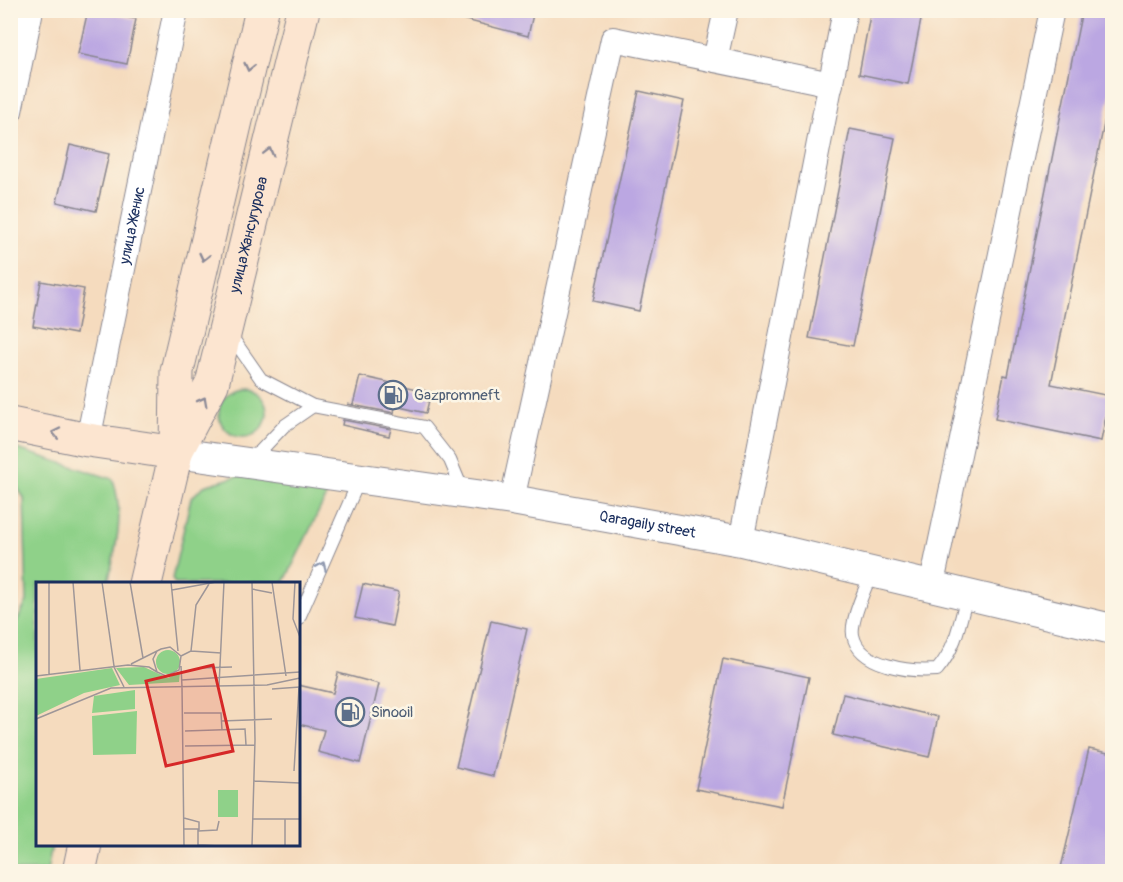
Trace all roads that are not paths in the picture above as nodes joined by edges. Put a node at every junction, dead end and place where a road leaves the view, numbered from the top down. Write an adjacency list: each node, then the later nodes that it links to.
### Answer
1 (31, 10): 10 (street)
2 (176, 10): 14 (street, улица Женис)
3 (262, 10): 15 (main road, улица Жансугурова, one-way to 15)
4 (303, 10): 11 (main road, улица Жансугурова, one-way to 4)
5 (726, 10): 8 (street)
6 (845, 10): 9 (street)
7 (1052, 10): 23 (street)
8 (715, 60): 9 (street); 19 (street)
9 (831, 84): 20 (street)
10 (10, 111)
11 (226, 329): 12 (lane); 15 (main road, улица Жансугурова, one-way to 11)
12 (313, 406): 16 (lane); 18 (lane)
13 (10, 424): 14 (main road, one-way to 13)
14 (88, 440): 15 (main road)
15 (176, 453): 16 (street, Qaragaily street); 22 (main road, улица Жансугурова)
16 (249, 463): 17 (street, Qaragaily street)
17 (360, 478): 18 (street, Qaragaily street); 25 (lane, one-way to 17)
18 (464, 492): 19 (street, Qaragaily street)
19 (512, 500): 20 (street, Qaragaily street)
20 (741, 541): 21 (street, Qaragaily street)
21 (871, 573): 23 (street, Qaragaily street); 24 (lane)
22 (145, 582)
23 (931, 588): 24 (street, Qaragaily street)
24 (967, 595): 26 (street, Qaragaily street)
25 (300, 615)
26 (1113, 629)
27 (85, 846): 28 (main road)
28 (79, 872)

